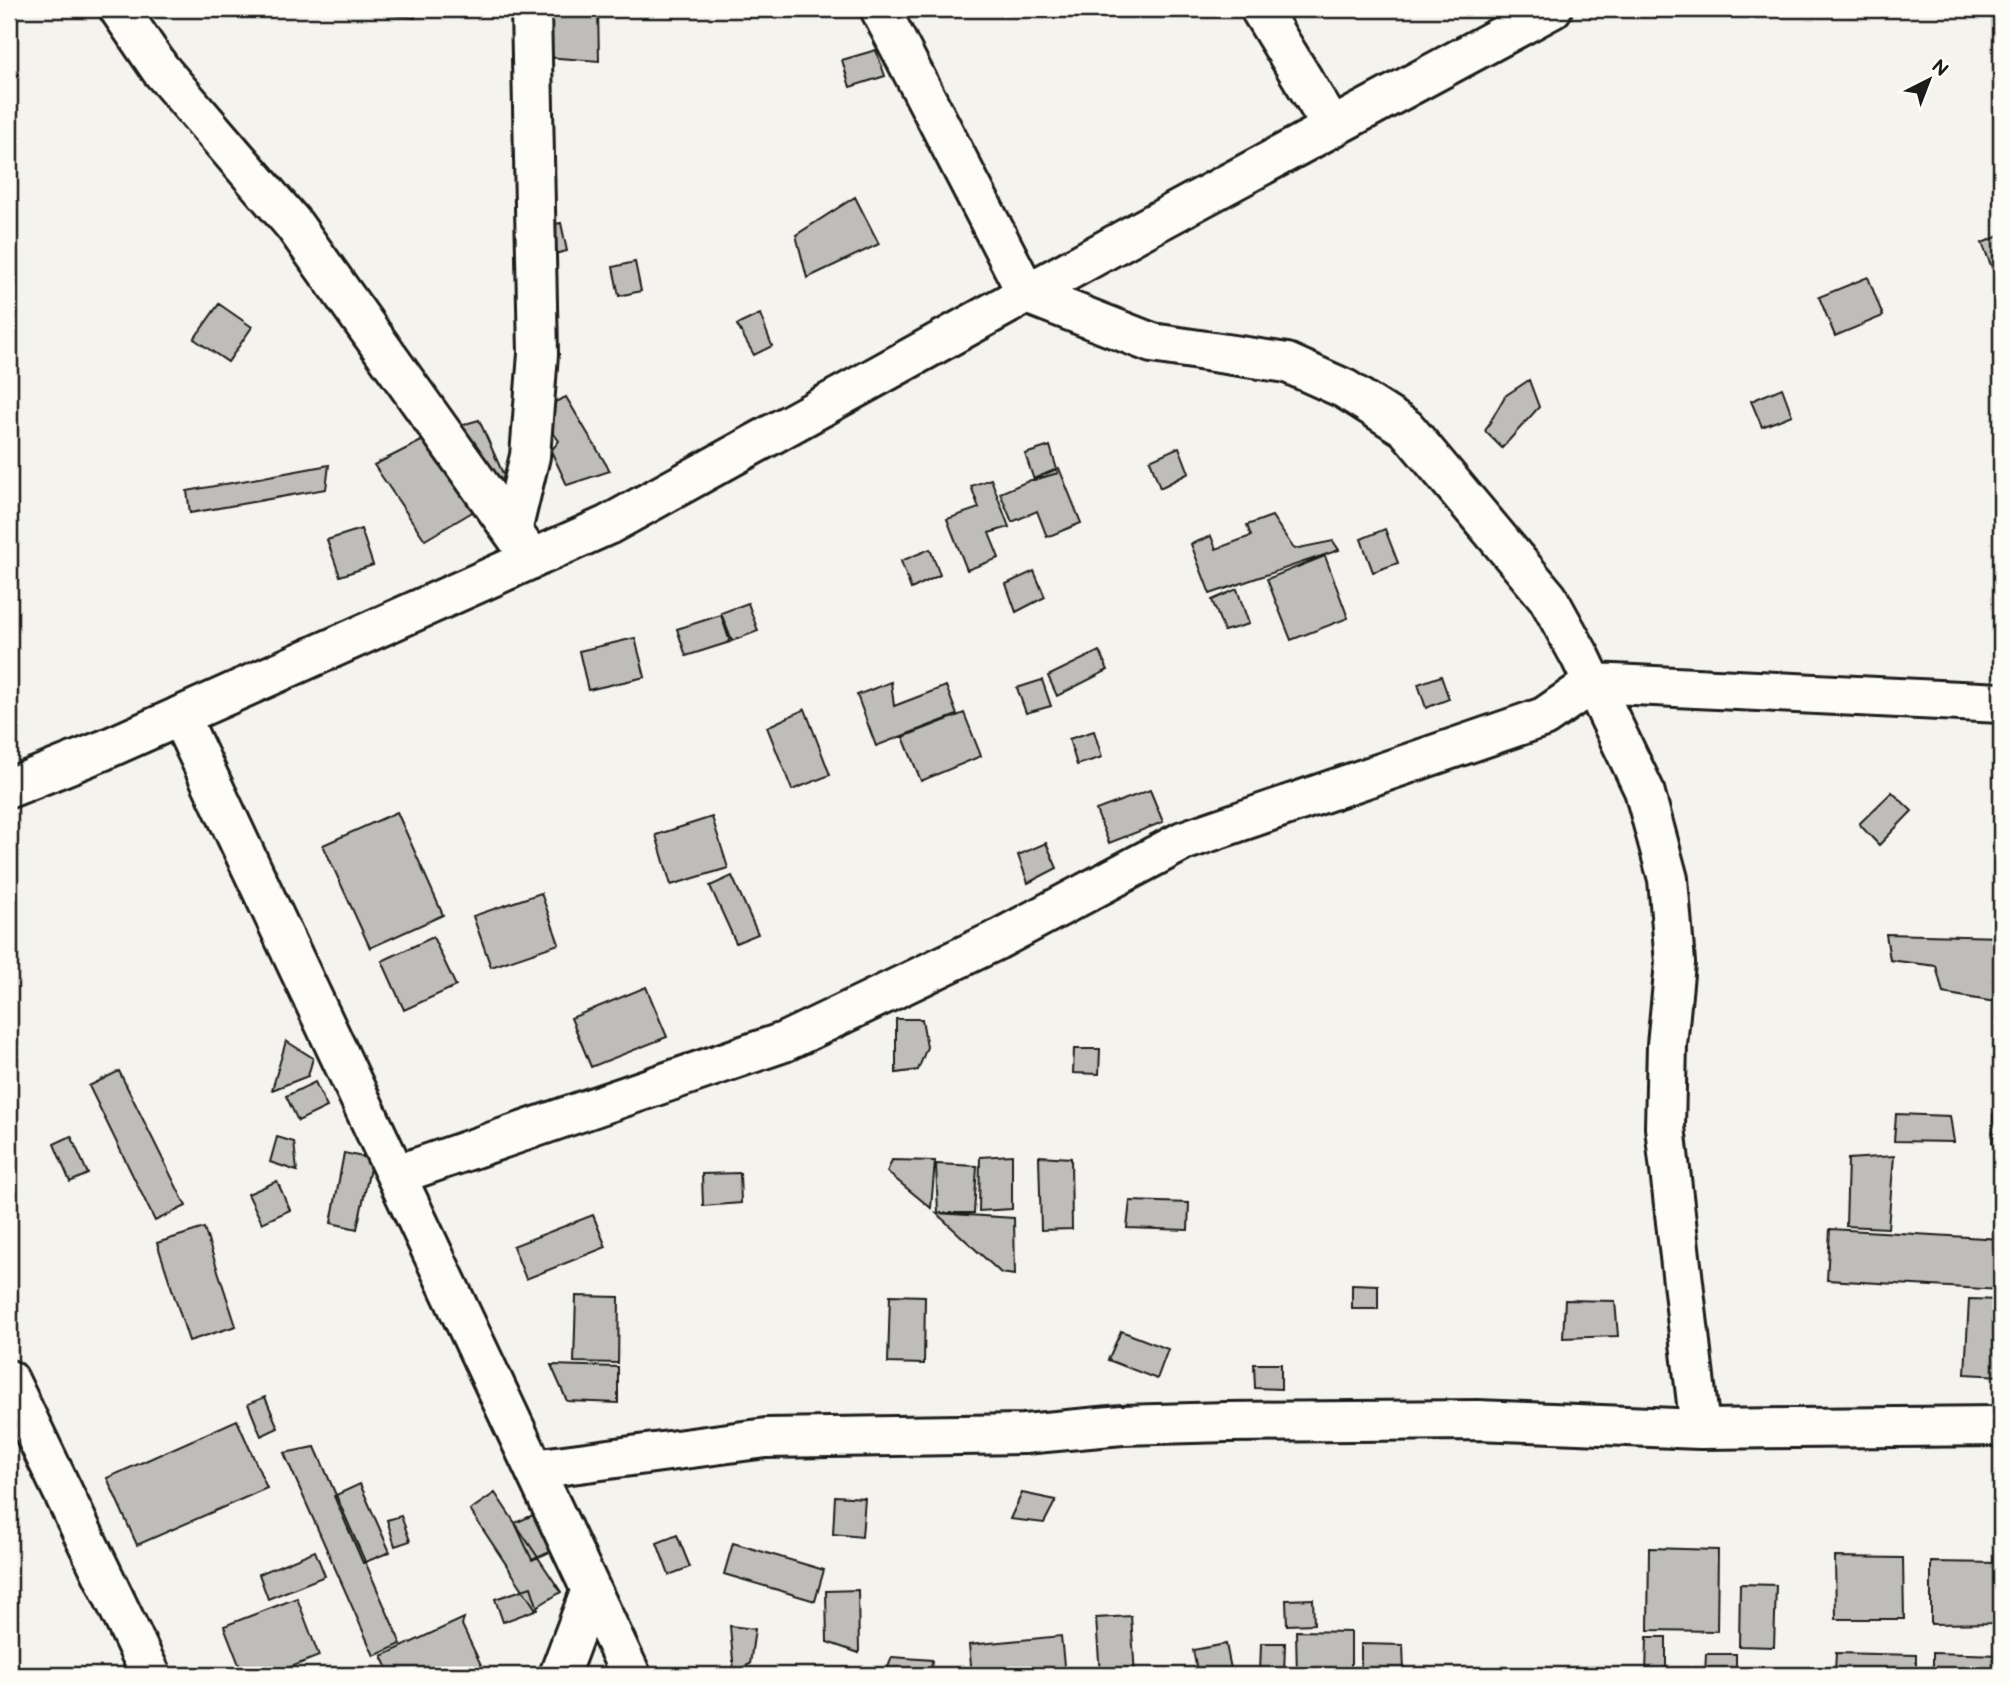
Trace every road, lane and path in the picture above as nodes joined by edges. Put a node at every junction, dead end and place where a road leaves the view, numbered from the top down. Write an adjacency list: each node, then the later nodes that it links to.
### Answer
1 (119, 9): 8 (street)
2 (531, 9): 8 (street)
3 (880, 9): 7 (street)
4 (1260, 9): 6 (street)
5 (1552, 9): 6 (street)
6 (1332, 127): 7 (street)
7 (1027, 294): 8 (street); 9 (street)
8 (522, 545): 11 (street)
9 (1593, 683): 10 (street); 13 (street); 16 (street)
10 (2001, 704)
11 (180, 716): 12 (street); 13 (street)
12 (9, 788)
13 (396, 1175): 17 (street)
14 (9, 1380): 19 (street)
15 (2001, 1426): 16 (street)
16 (1700, 1429): 17 (street)
17 (534, 1469): 18 (street)
18 (591, 1590): 20 (street); 21 (street)
19 (151, 1675)
20 (559, 1675)
21 (631, 1675)

